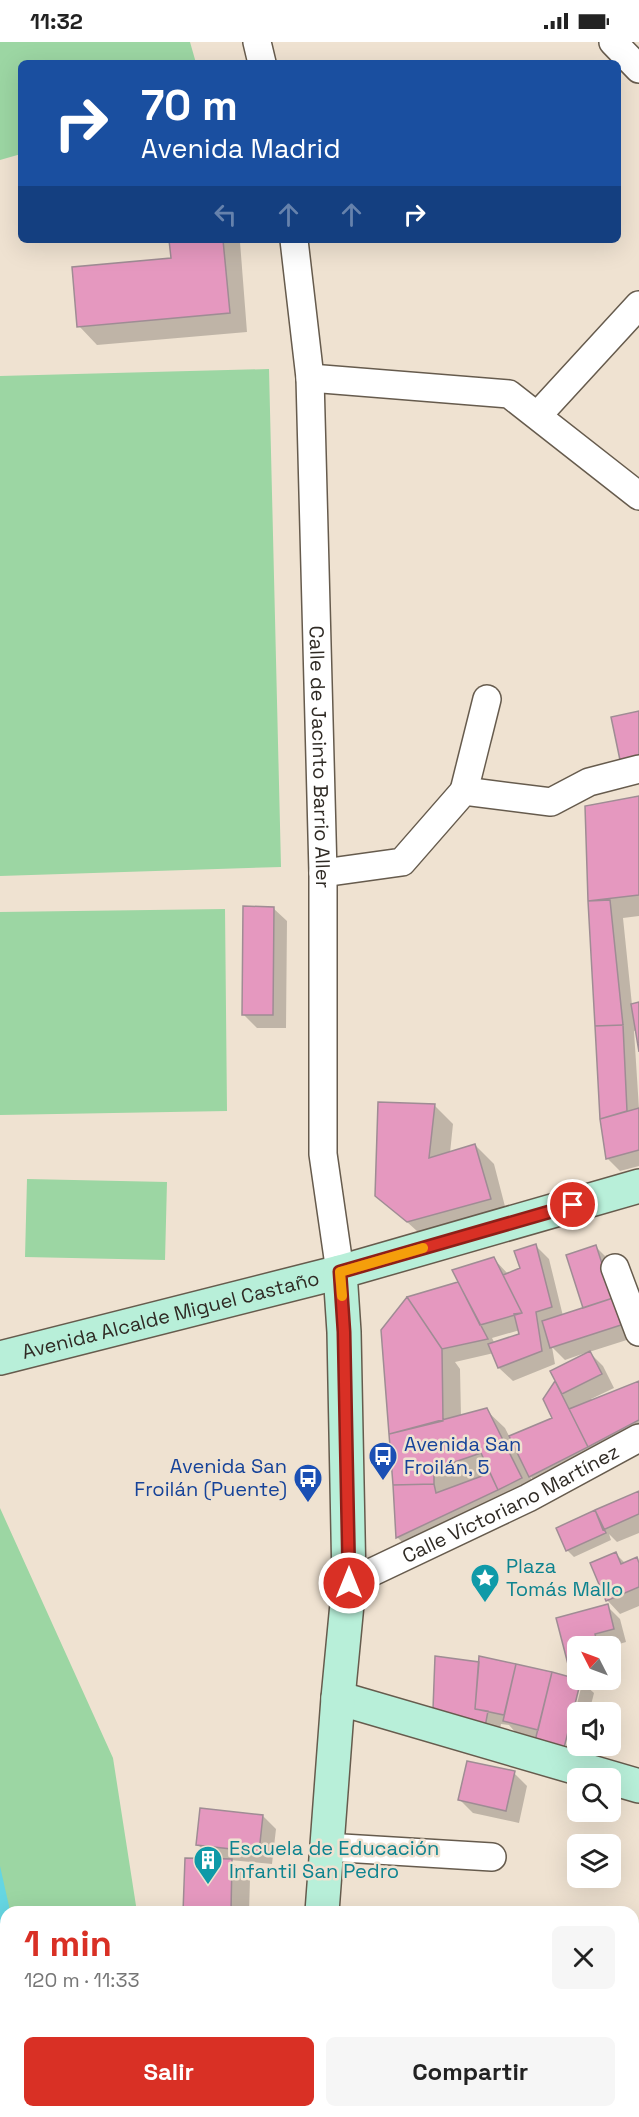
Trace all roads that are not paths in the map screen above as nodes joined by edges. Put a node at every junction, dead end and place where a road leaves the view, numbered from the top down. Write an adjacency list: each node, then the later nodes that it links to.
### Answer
1 (257, 42): 3 (street)
2 (613, 42): 4 (street)
3 (261, 60)
4 (639, 69)
5 (294, 243): 7 (street, Calle de Jacinto Barrio Aller)
6 (639, 305): 8 (street)
7 (310, 378): 8 (street); 13 (street, Calle de Jacinto Barrio Aller)
8 (538, 415): 9 (street)
9 (639, 496)
10 (488, 699): 12 (street)
11 (639, 769): 12 (street)
12 (464, 791): 13 (street)
13 (323, 873): 16 (street, Calle de Jacinto Barrio Aller)
14 (639, 1186): 16 (street, Avenida Alcalde Miguel Castaño)
15 (615, 1268): 17 (street)
16 (340, 1272): 18 (street, Avenida Alcalde Miguel Castaño); 20 (street)
17 (639, 1332)
18 (0, 1358)
19 (639, 1438): 20 (street, Calle Victoriano Martínez)
20 (349, 1583): 21 (street)
21 (338, 1698): 22 (street); 23 (street)
22 (639, 1786)
23 (326, 1847): 24 (street); 25 (street)
24 (492, 1857)
25 (322, 1906)

